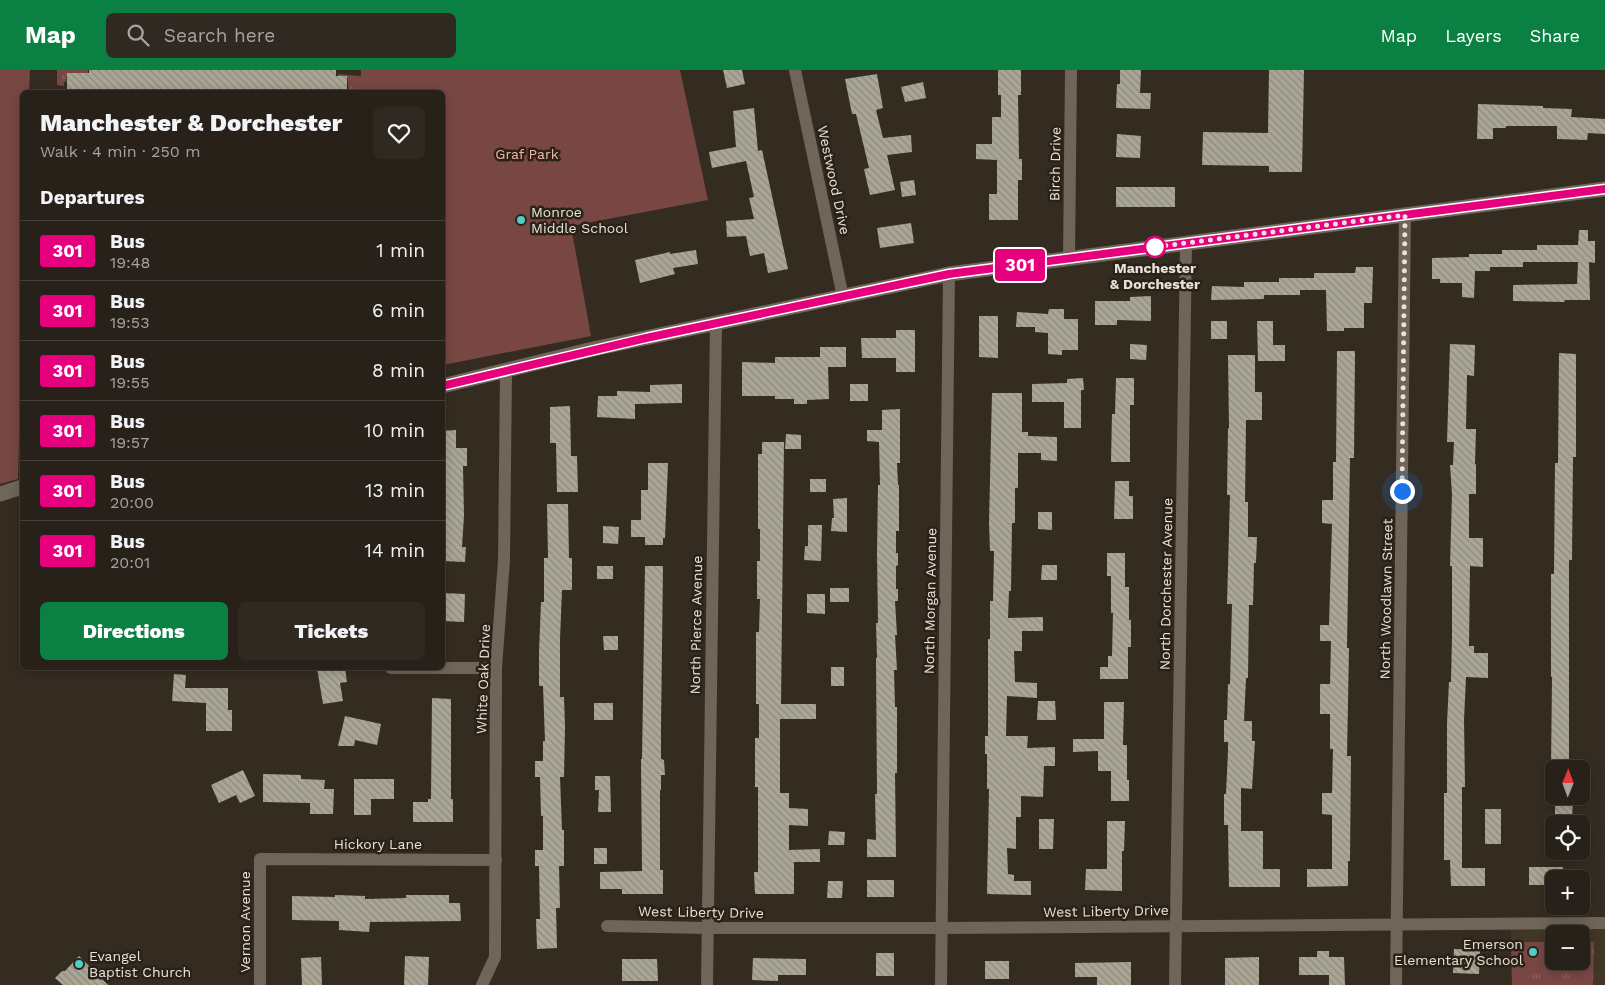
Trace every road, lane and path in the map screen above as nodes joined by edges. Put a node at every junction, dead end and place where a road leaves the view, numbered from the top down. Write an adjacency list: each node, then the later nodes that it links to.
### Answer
1 (795, 70): 8 (street, Westwood Drive)
2 (1071, 70): 6 (street, Birch Drive)
3 (1605, 189): 4 (street)
4 (1405, 215): 5 (street); 19 (street, North Woodlawn Street)
5 (1186, 243): 6 (street); 20 (street, North Dorchester Avenue)
6 (1069, 258): 7 (street)
7 (949, 274): 8 (street); 23 (street, North Morgan Avenue)
8 (843, 297): 9 (street)
9 (716, 322): 10 (street); 22 (street, North Pierce Avenue)
10 (506, 371): 11 (street); 15 (street, White Oak Drive)
11 (445, 385)
12 (20, 488): 13 (street)
13 (0, 494)
14 (445, 668): 15 (street)
15 (496, 668): 17 (street, White Oak Drive)
16 (260, 859): 17 (street, Hickory Lane); 24 (street, Vernon Avenue)
17 (496, 860): 25 (street, White Oak Drive)
18 (1605, 923): 19 (street, West Liberty Drive)
19 (1397, 924): 20 (street, West Liberty Drive); 29 (street, North Woodlawn Street)
20 (1176, 925): 23 (street, West Liberty Drive); 28 (street, North Dorchester Avenue)
21 (607, 926): 22 (street, West Liberty Drive)
22 (707, 928): 23 (street, West Liberty Drive); 26 (street, North Pierce Avenue)
23 (941, 928): 27 (street, North Morgan Avenue)
24 (260, 985)
25 (482, 985)
26 (707, 985)
27 (941, 985)
28 (1175, 985)
29 (1396, 985)

